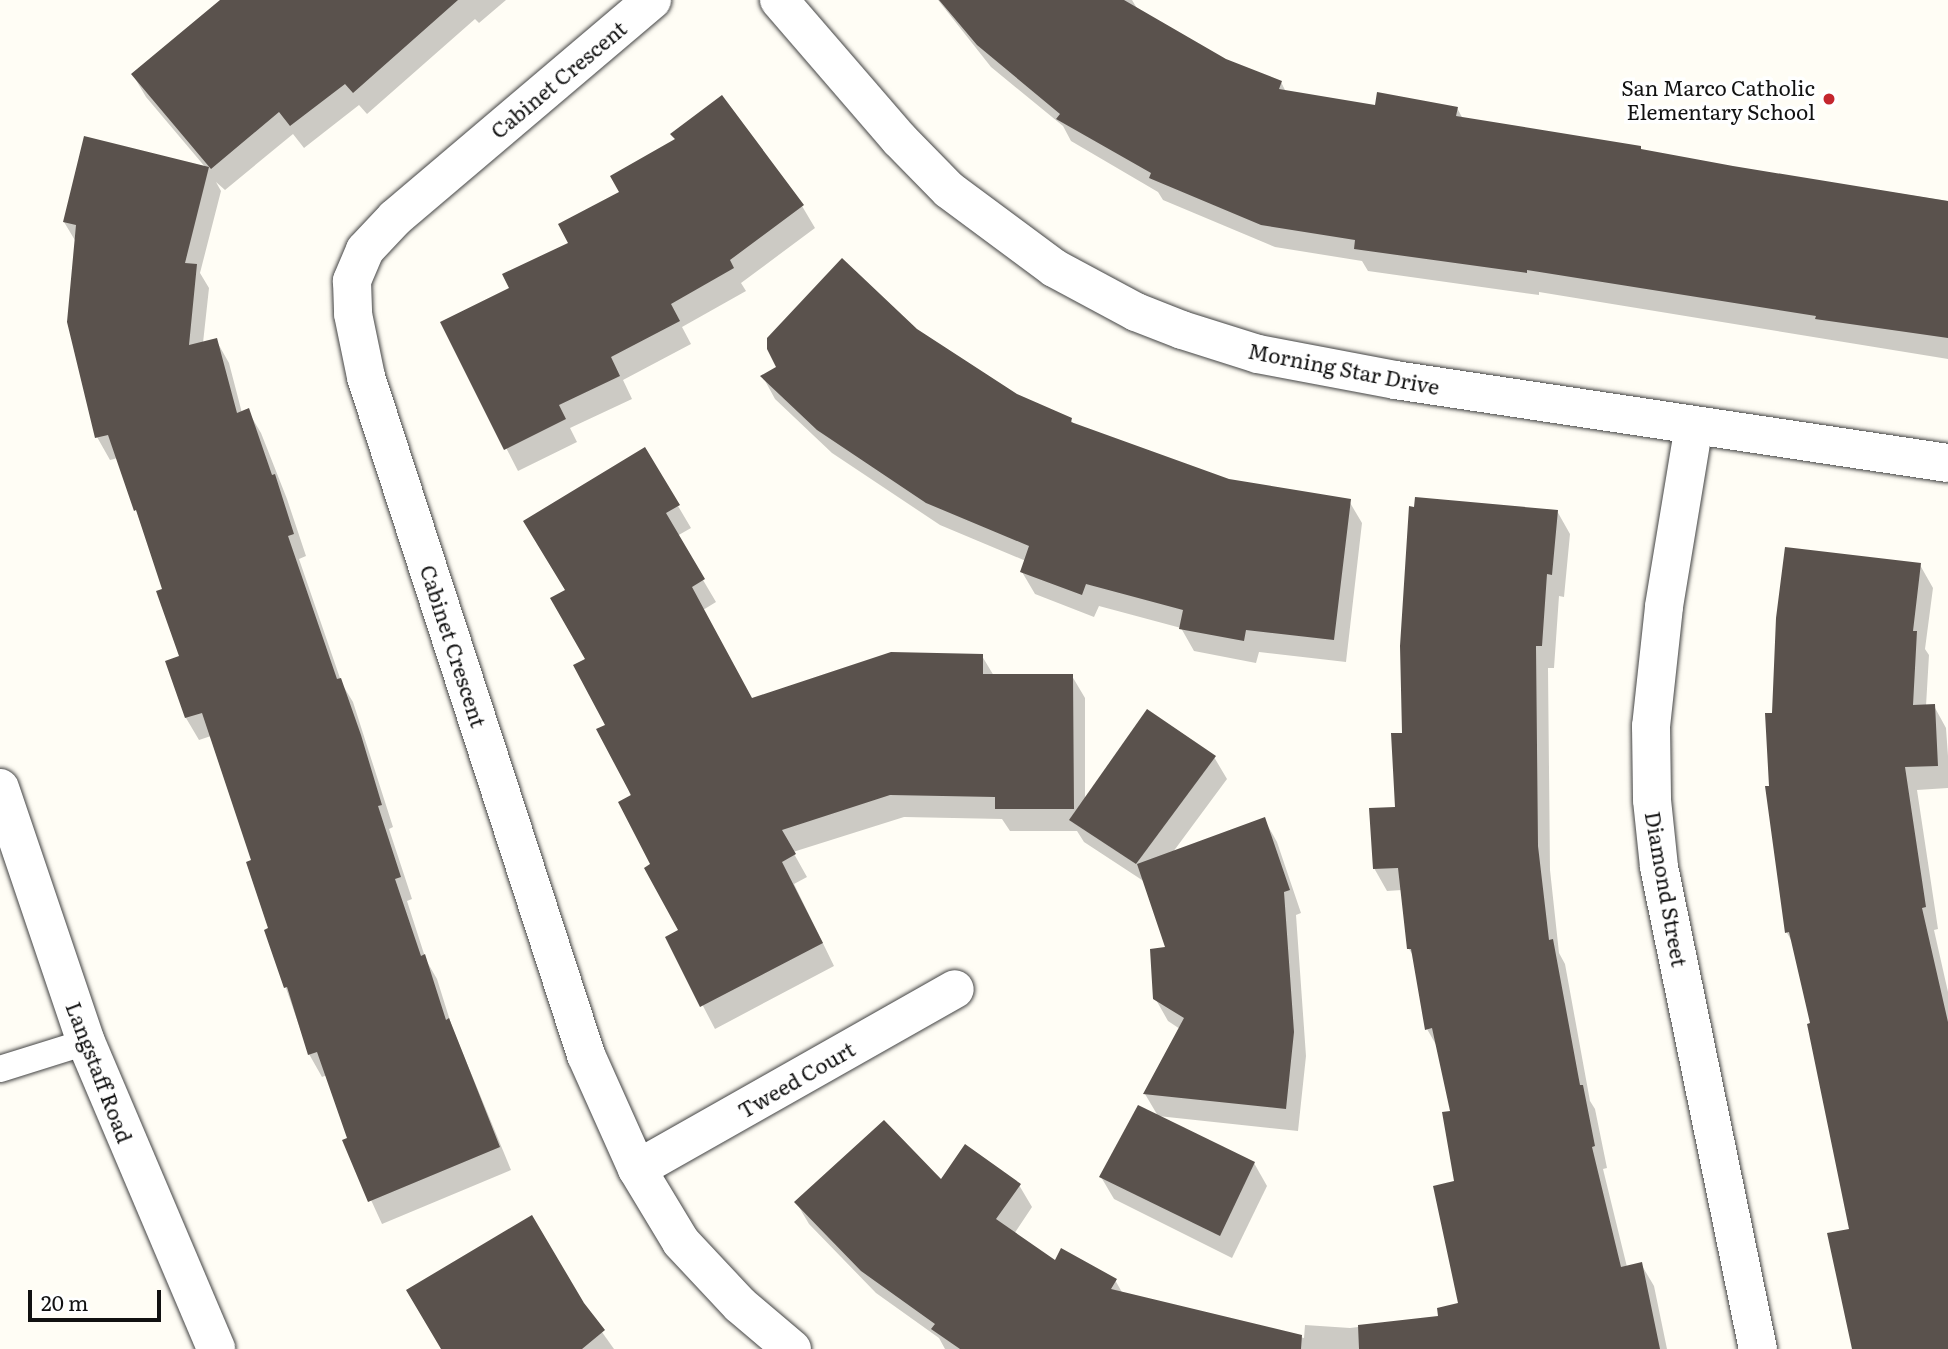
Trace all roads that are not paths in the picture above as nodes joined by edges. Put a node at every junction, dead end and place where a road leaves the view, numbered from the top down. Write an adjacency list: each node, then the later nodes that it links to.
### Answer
1 (652, 0): 9 (street, Cabinet Crescent)
2 (779, 0): 3 (street, Morning Star Drive)
3 (1694, 425): 4 (street, Morning Star Drive); 12 (street, Diamond Street)
4 (1948, 463)
5 (0, 788): 7 (street, Langstaff Road)
6 (955, 989): 9 (street, Tweed Court)
7 (86, 1042): 8 (lane); 10 (street, Langstaff Road)
8 (0, 1069)
9 (637, 1169): 11 (street, Cabinet Crescent)
10 (216, 1349)
11 (792, 1349)
12 (1758, 1349)

